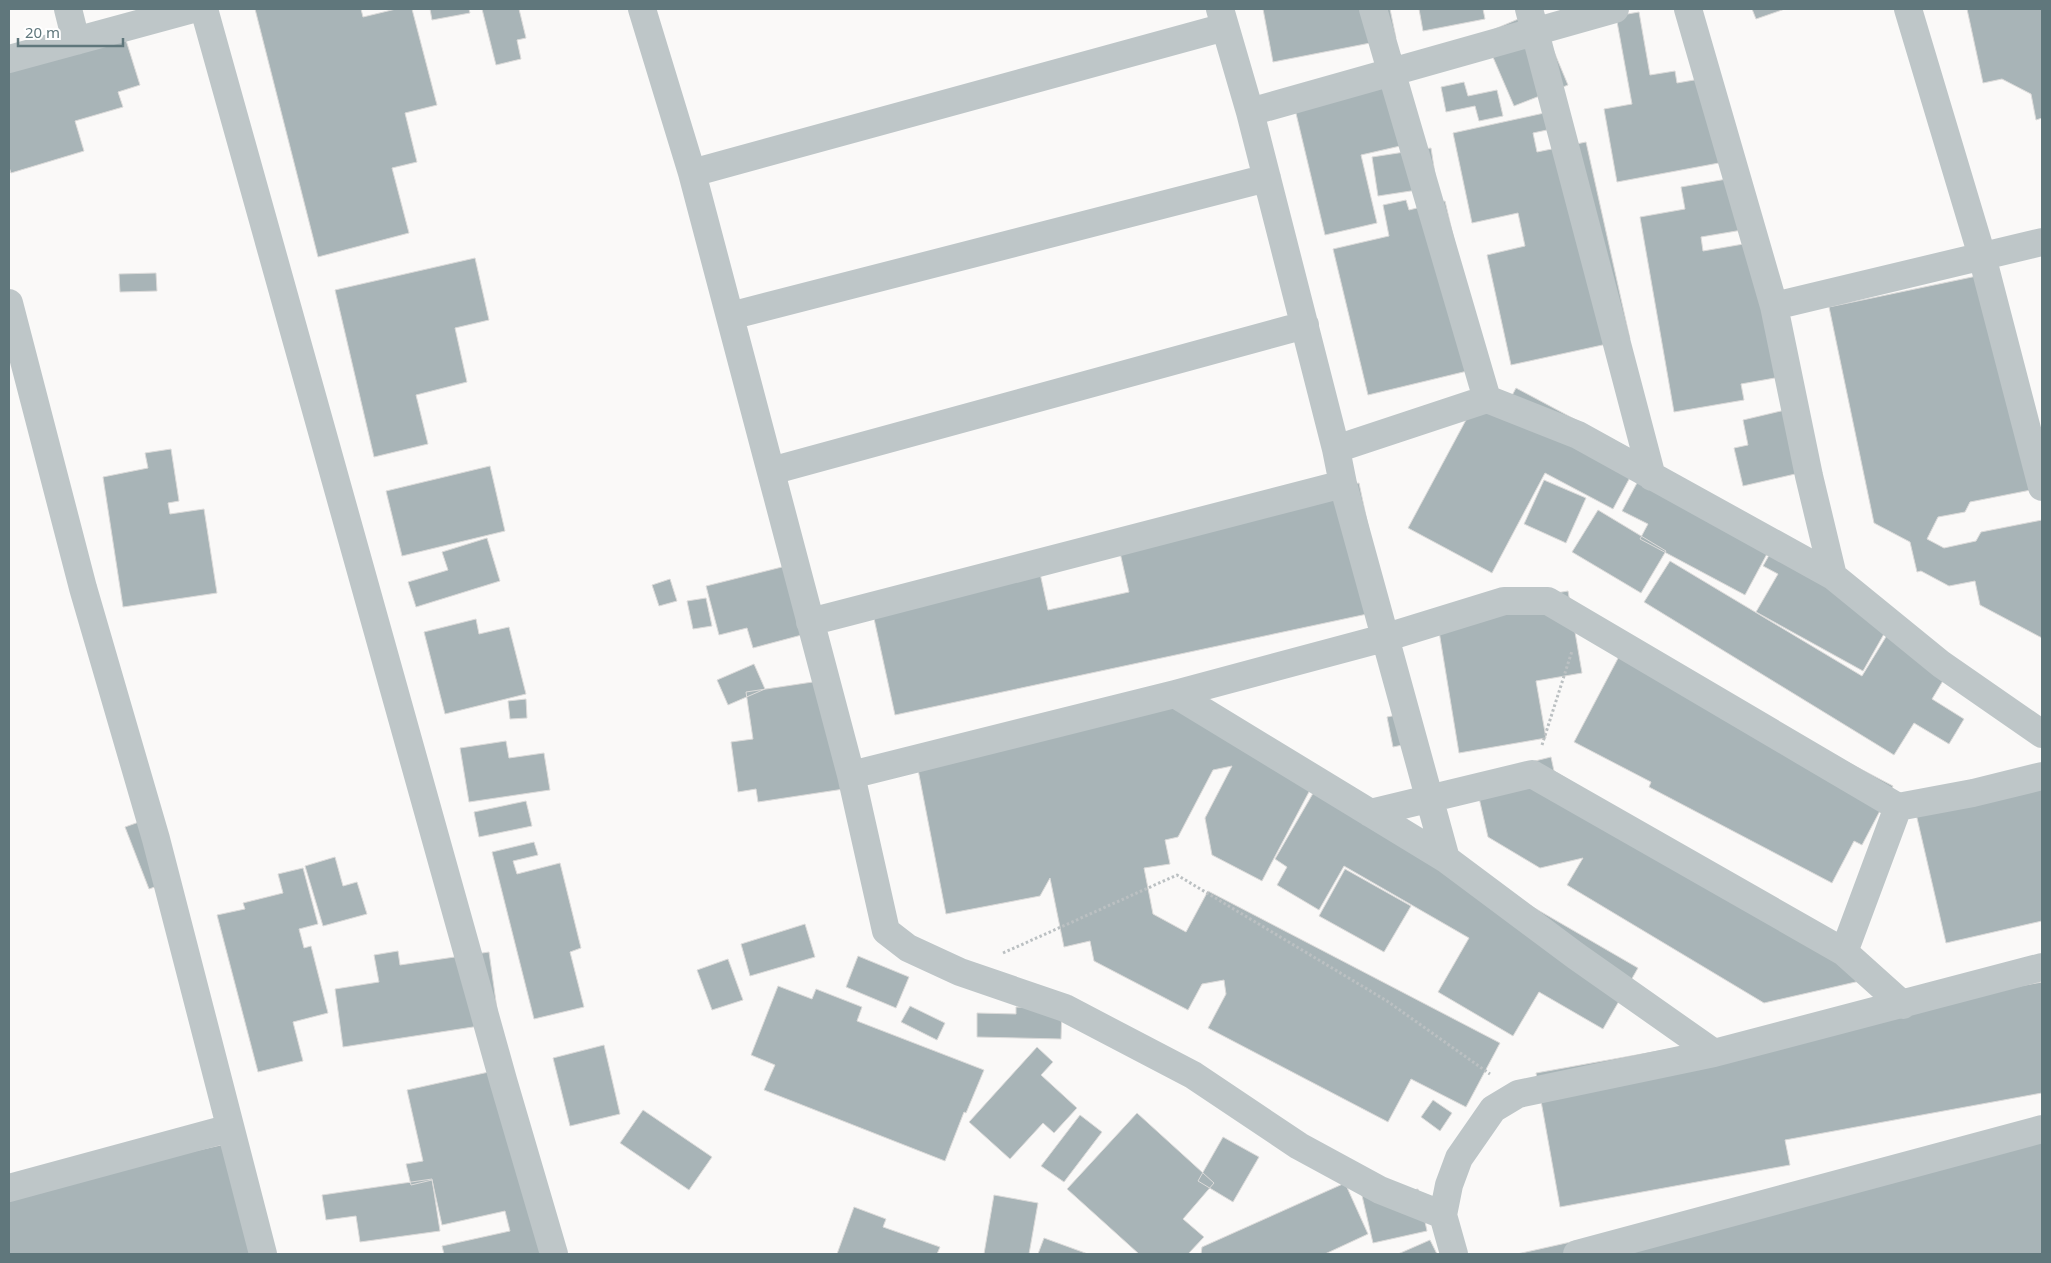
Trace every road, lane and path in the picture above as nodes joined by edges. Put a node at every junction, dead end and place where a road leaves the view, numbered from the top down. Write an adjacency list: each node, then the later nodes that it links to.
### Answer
1 (68, 9): 11 (street)
2 (194, 9): 11 (street)
3 (204, 9): 53 (street)
4 (1373, 9): 13 (street)
5 (1615, 9): 10 (street)
6 (1688, 9): 20 (street)
7 (1908, 9): 18 (street)
8 (648, 10): 15 (street)
9 (1222, 18): 14 (street); 15 (street)
10 (1532, 20): 13 (street); 26 (street)
11 (76, 41): 12 (street)
12 (9, 59)
13 (1391, 73): 14 (street); 23 (street)
14 (1250, 112): 16 (street)
15 (692, 174): 21 (street)
16 (1267, 178): 21 (street); 22 (street)
17 (2042, 242): 18 (street)
18 (1982, 256): 20 (street); 28 (street)
19 (9, 306): 48 (street)
20 (1774, 306): 29 (street)
21 (730, 316): 25 (street)
22 (1305, 325): 24 (street); 25 (street)
23 (1487, 399): 24 (street); 26 (street)
24 (1336, 449): 27 (street)
25 (771, 470): 31 (street)
26 (1652, 477): 29 (street)
27 (1343, 484): 31 (street); 32 (street)
28 (2042, 488)
29 (1833, 576): 34 (street)
30 (1582, 619): 32 (street); 35 (path); 39 (street)
31 (810, 622): 36 (street)
32 (1384, 638): 33 (street); 38 (street)
33 (1175, 694): 36 (street); 40 (street)
34 (2042, 734)
35 (1532, 774): 38 (street); 42 (street)
36 (851, 775): 44 (street)
37 (2042, 776): 39 (street)
38 (1428, 799): 40 (street); 41 (street)
39 (1898, 807): 42 (street)
40 (1370, 813): 41 (street)
41 (1446, 859): 46 (street)
42 (1844, 952): 45 (street)
43 (2042, 967): 45 (street)
44 (960, 972): 47 (path); 51 (street)
45 (1903, 1005): 46 (street)
46 (1714, 1053): 47 (street)
47 (1518, 1094): 51 (street)
48 (230, 1128): 50 (street); 52 (street)
49 (2042, 1129): 55 (street)
50 (9, 1188)
51 (1443, 1215): 54 (street)
52 (263, 1254)
53 (554, 1254)
54 (1454, 1254)
55 (1577, 1254)

